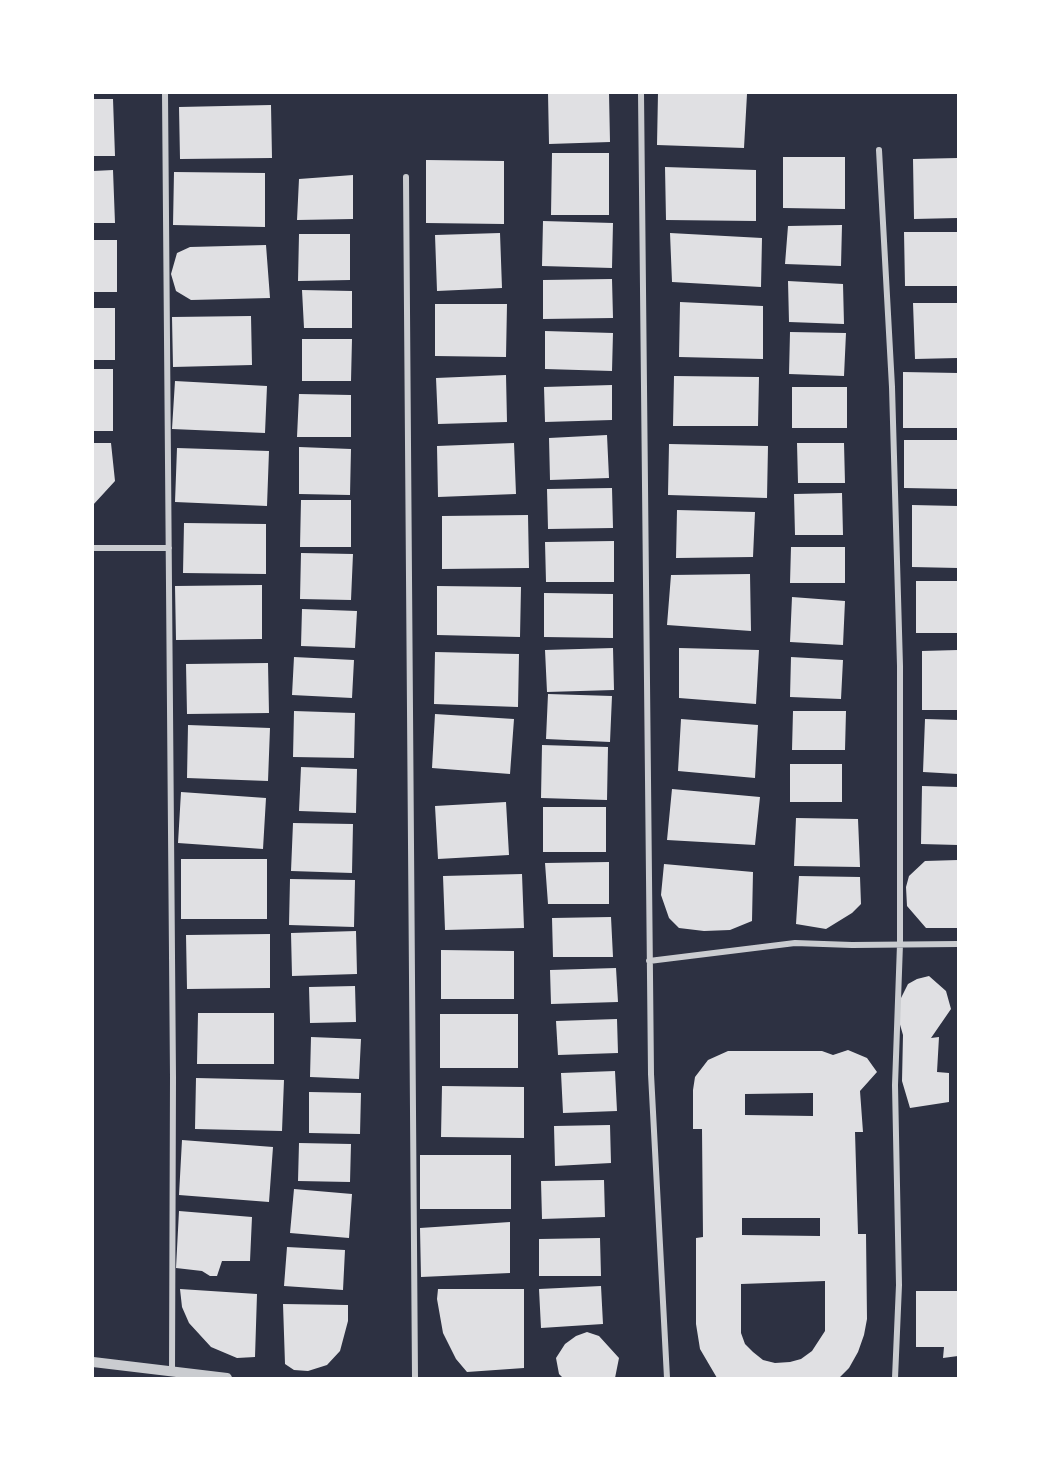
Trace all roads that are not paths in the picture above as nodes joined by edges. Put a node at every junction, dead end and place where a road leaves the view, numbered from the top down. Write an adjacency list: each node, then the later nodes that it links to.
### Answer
1 (165, 93): 6 (street)
2 (641, 93): 9 (street)
3 (879, 150): 7 (street)
4 (406, 177): 13 (street)
5 (93, 548): 6 (street)
6 (169, 548): 11 (street)
7 (900, 944): 8 (street); 9 (street); 15 (street)
8 (958, 944)
9 (649, 962): 14 (street)
10 (93, 1362): 11 (street)
11 (172, 1371): 12 (street)
12 (226, 1378)
13 (415, 1378)
14 (667, 1378)
15 (895, 1378)

